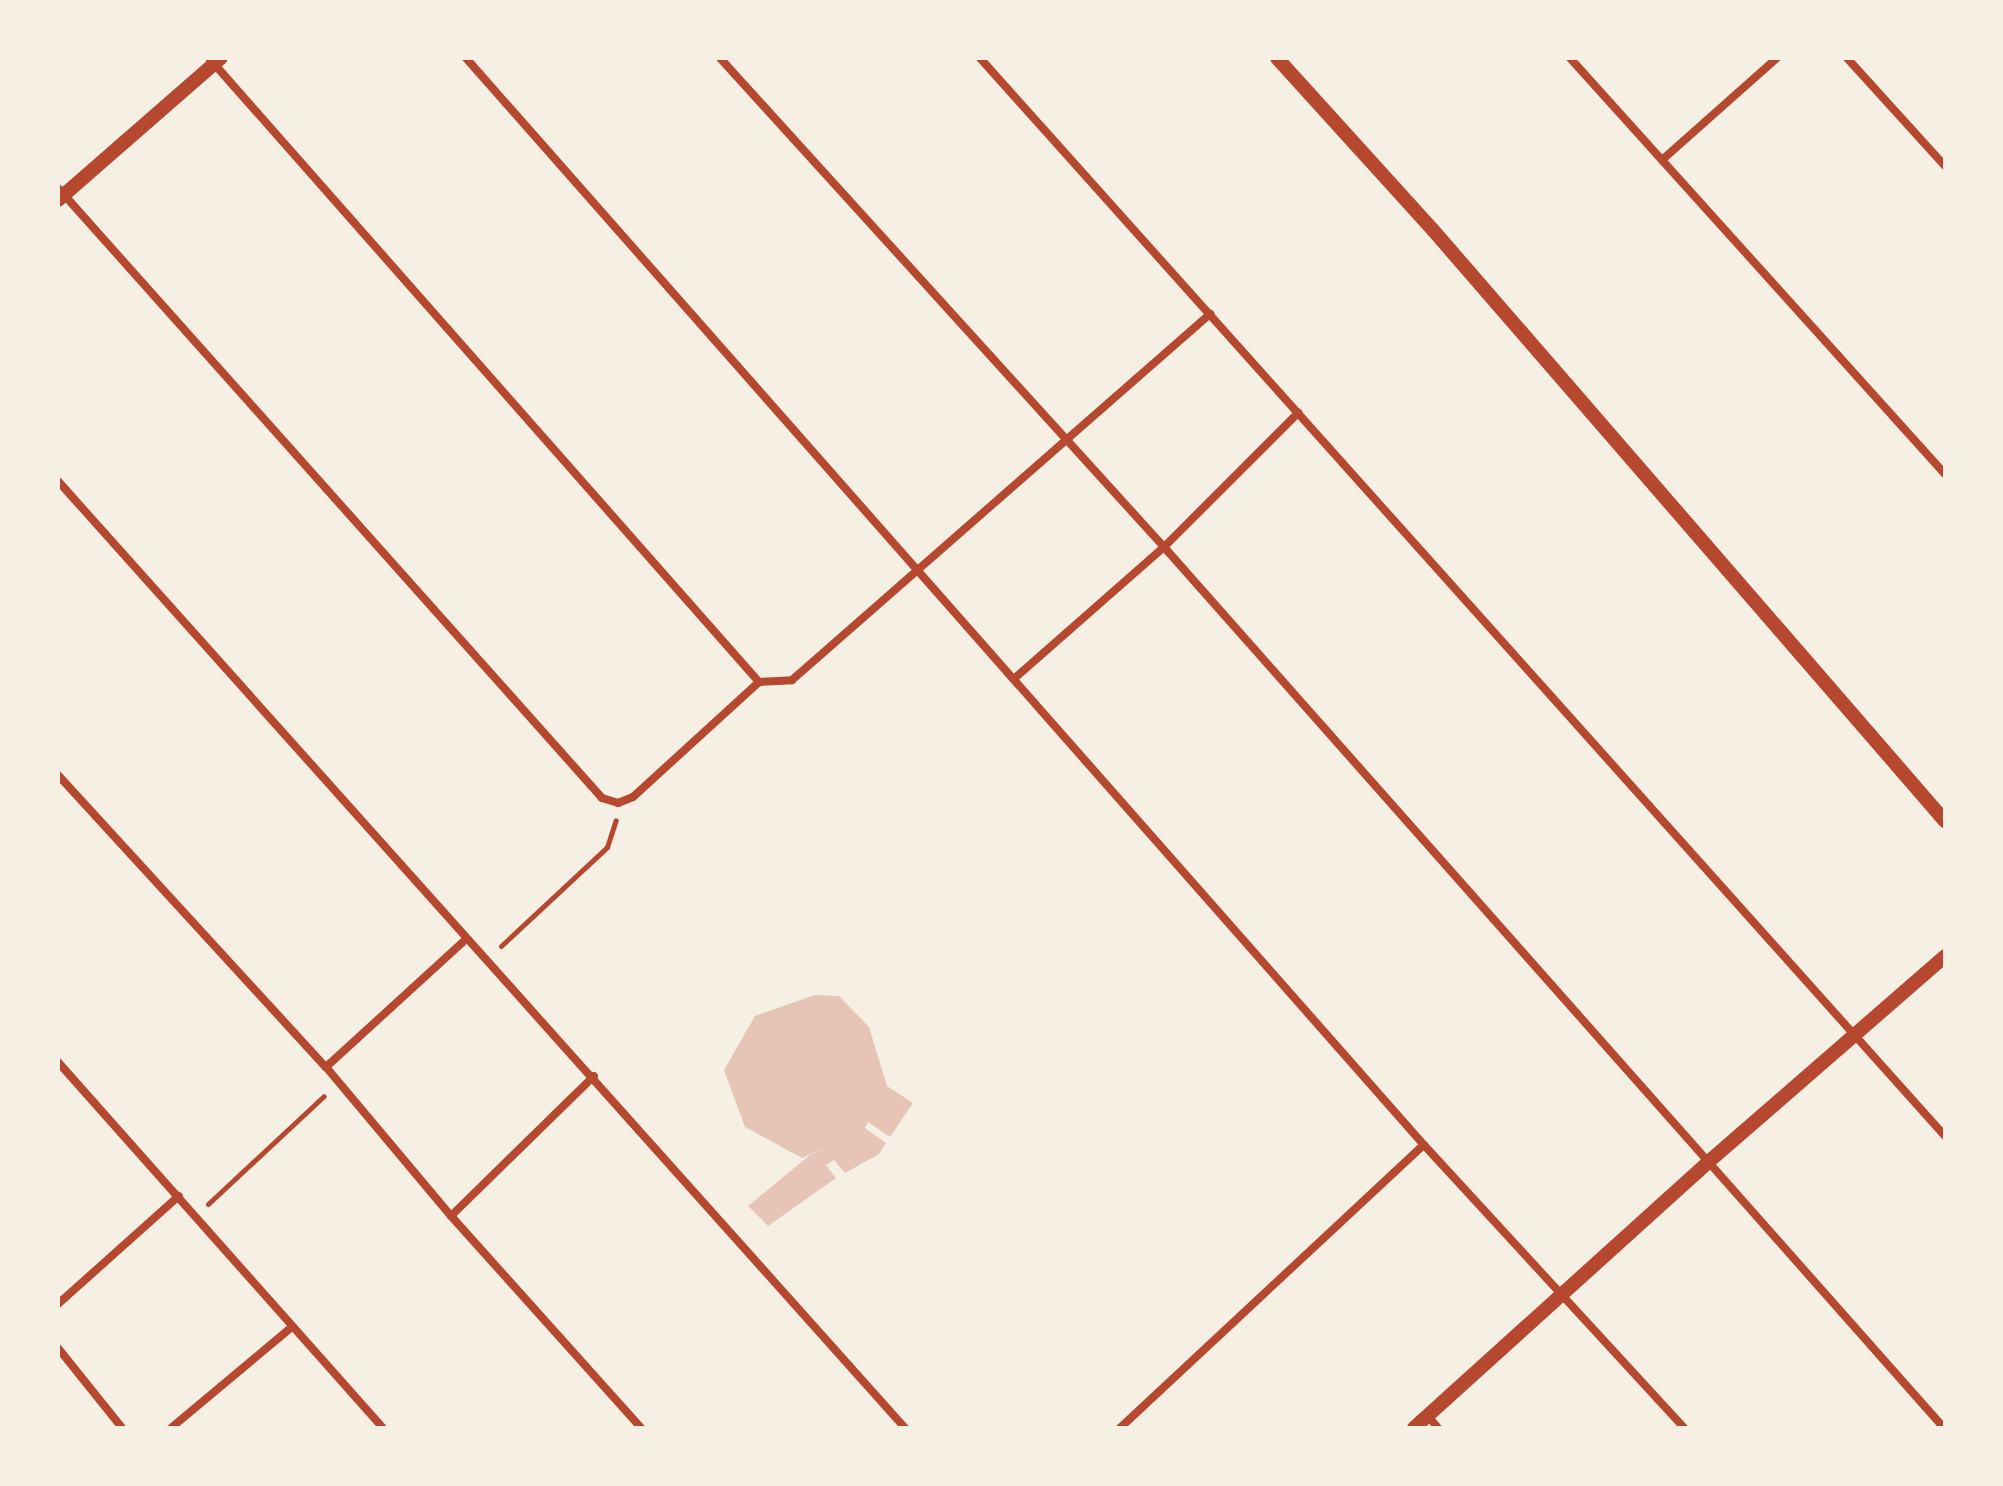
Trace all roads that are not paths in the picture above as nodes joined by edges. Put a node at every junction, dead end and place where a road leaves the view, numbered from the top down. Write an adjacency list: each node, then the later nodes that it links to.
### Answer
1 (466, 58): 18 (street)
2 (720, 58): 14 (street)
3 (980, 58): 12 (street)
4 (1277, 58): 22 (street)
5 (1570, 58): 9 (street)
6 (1777, 58): 9 (street)
7 (1847, 58): 10 (street)
8 (215, 60): 11 (street); 20 (street)
9 (1662, 160): 15 (street)
10 (1945, 166)
11 (60, 194): 20 (street)
12 (1210, 314): 13 (street); 14 (street)
13 (1298, 413): 17 (street); 25 (street)
14 (1068, 443): 17 (street); 18 (street)
15 (1945, 474)
16 (58, 481): 23 (street)
17 (1164, 547): 19 (street); 31 (street)
18 (920, 571): 19 (street); 20 (street)
19 (1016, 677): 30 (street)
20 (759, 682)
21 (58, 775): 27 (street)
22 (1945, 821)
23 (466, 939): 27 (street); 28 (street)
24 (1945, 956): 25 (street)
25 (1854, 1033): 29 (street); 31 (street)
26 (58, 1062): 32 (street)
27 (326, 1067): 33 (street)
28 (594, 1076): 33 (street); 43 (street)
29 (1945, 1136)
30 (1424, 1145): 34 (street); 44 (street)
31 (1706, 1164): 34 (street); 47 (street)
32 (179, 1196): 35 (street); 36 (street)
33 (451, 1216): 42 (street)
34 (1561, 1293): 38 (street); 46 (street)
35 (58, 1304)
36 (292, 1327): 40 (street); 41 (street)
37 (58, 1348): 39 (street)
38 (1433, 1422): 45 (street)
39 (122, 1428)
40 (171, 1428)
41 (383, 1428)
42 (641, 1428)
43 (905, 1428)
44 (1120, 1428)
45 (1414, 1428)
46 (1684, 1428)
47 (1944, 1428)

